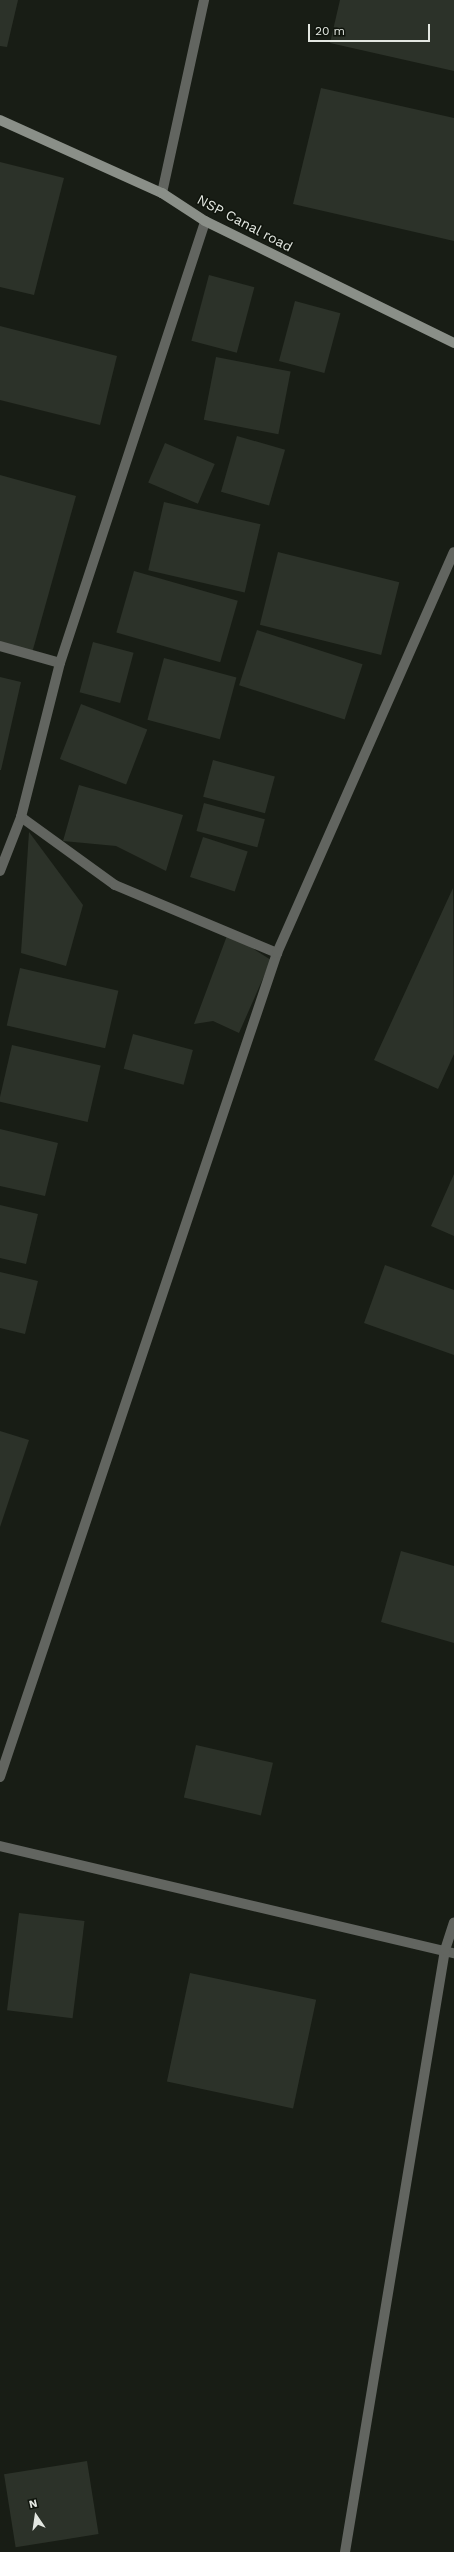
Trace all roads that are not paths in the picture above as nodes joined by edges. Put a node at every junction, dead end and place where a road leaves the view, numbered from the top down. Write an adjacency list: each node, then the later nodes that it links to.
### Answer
1 (204, 0): 3 (street)
2 (0, 120): 3 (street, NSP Canal road)
3 (162, 193): 4 (street, NSP Canal road)
4 (205, 221): 5 (street, NSP Canal road); 8 (street)
5 (454, 343)
6 (454, 552): 11 (street)
7 (0, 646): 8 (street)
8 (60, 663): 9 (street)
9 (21, 817): 10 (street); 11 (street)
10 (0, 871)
11 (277, 953): 12 (street)
12 (0, 1777)
13 (0, 1846): 15 (street)
14 (454, 1922): 15 (street)
15 (450, 1952): 16 (street)
16 (345, 2552)

